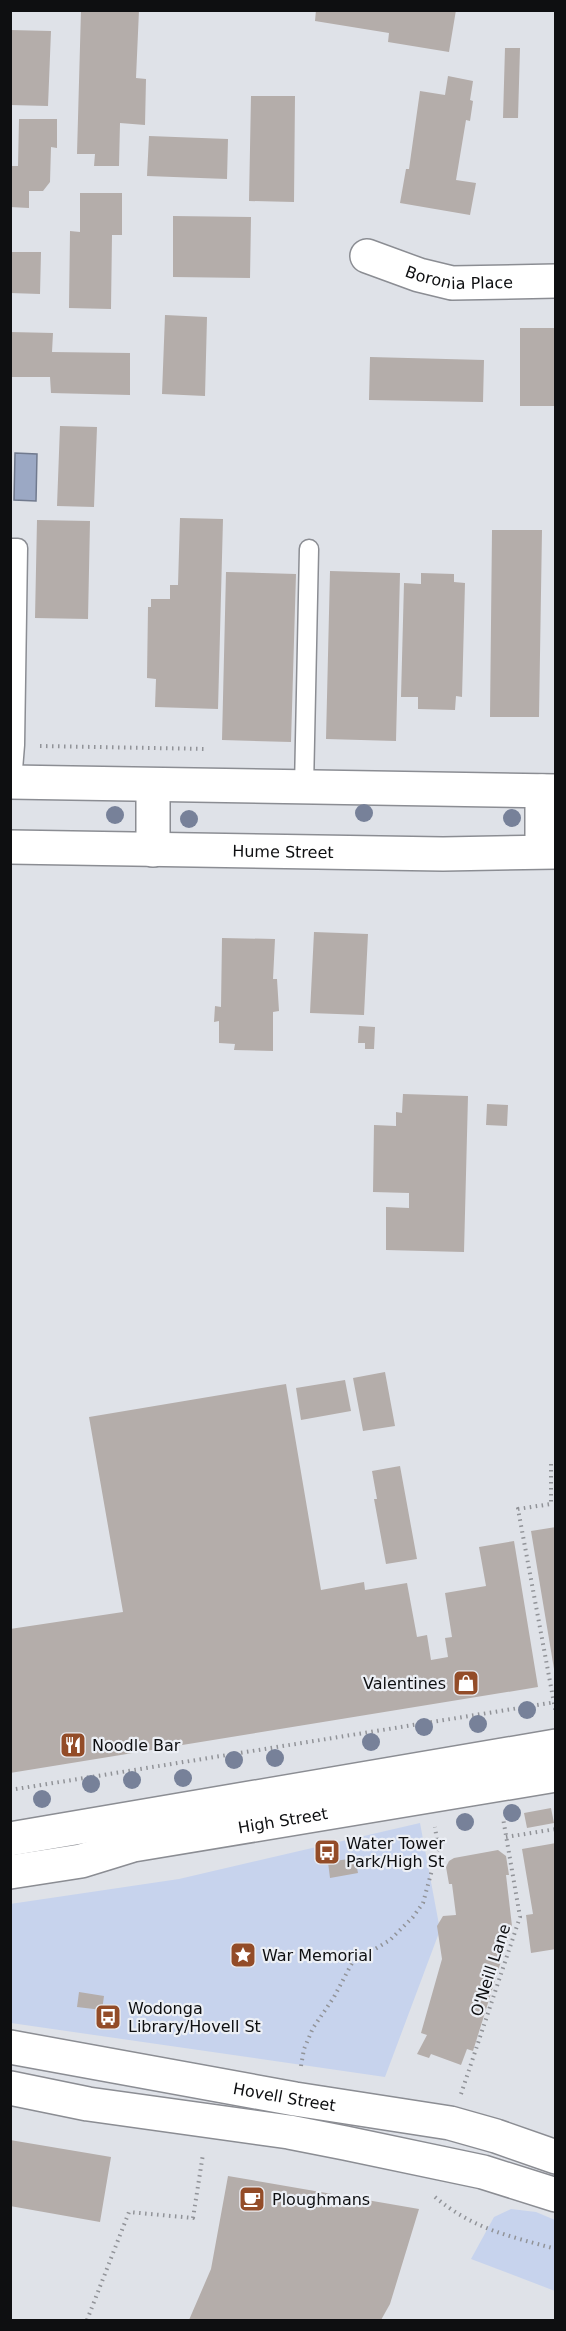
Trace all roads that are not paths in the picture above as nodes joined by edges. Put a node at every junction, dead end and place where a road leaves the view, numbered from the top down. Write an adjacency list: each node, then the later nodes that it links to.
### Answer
1 (367, 256): 2 (street, Boronia Place)
2 (555, 281)
3 (10, 548): 5 (lane)
4 (309, 549): 7 (lane)
5 (11, 782): 6 (street)
6 (153, 786): 7 (street); 10 (street)
7 (304, 788): 8 (street)
8 (549, 791): 11 (street)
9 (10, 847): 10 (street, Hume Street)
10 (153, 850): 11 (street, Hume Street)
11 (549, 851)
12 (555, 1746): 14 (street, High Street)
13 (555, 1774): 15 (street, High Street)
14 (10, 1839)
15 (10, 1872)
16 (10, 2047): 18 (street, Hovell Street)
17 (10, 2088): 20 (street)
18 (496, 2136): 19 (street, Hovell Street); 20 (street)
19 (555, 2157)
20 (483, 2172): 21 (street)
21 (555, 2194)

